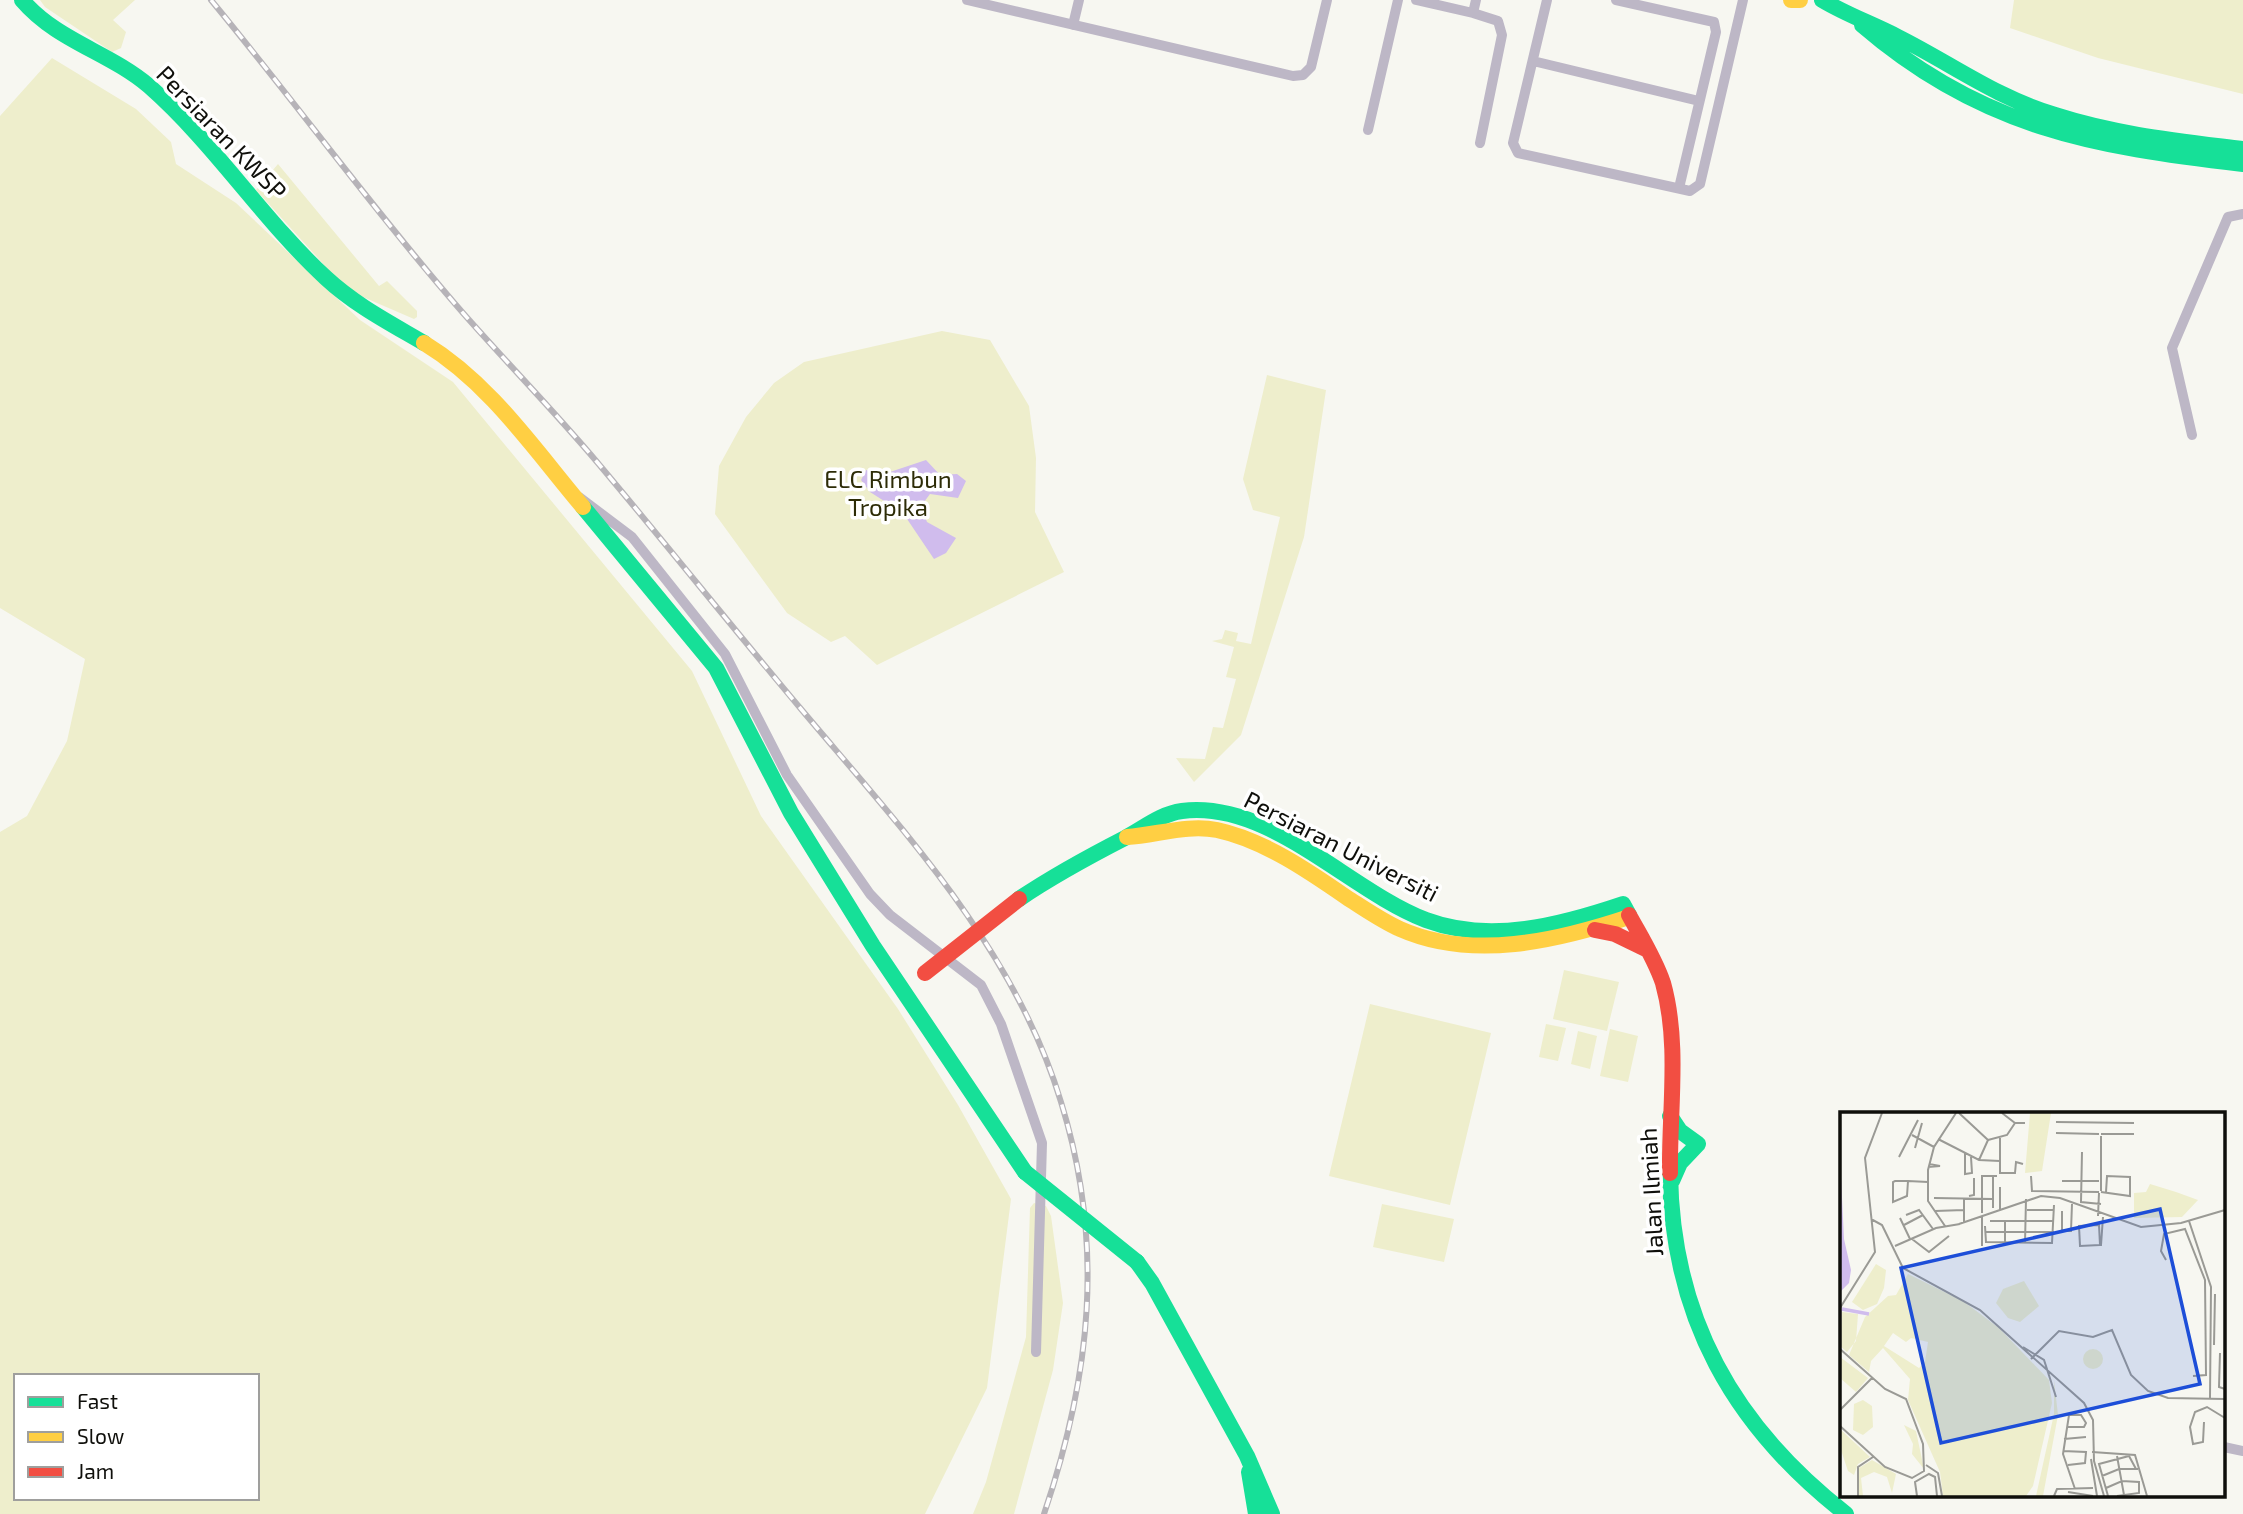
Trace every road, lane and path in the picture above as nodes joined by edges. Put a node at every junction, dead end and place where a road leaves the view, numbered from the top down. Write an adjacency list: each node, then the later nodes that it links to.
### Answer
1 (22, 0): 26 (street, Persiaran KWSP)
2 (967, 0): 16 (street)
3 (1079, 0): 16 (street)
4 (1327, 0): 16 (street)
5 (1398, 0): 19 (street)
6 (1416, 0): 14 (street)
7 (1476, 0): 14 (street)
8 (1547, 0): 17 (street)
9 (1616, 0): 18 (street)
10 (1744, 0): 23 (street)
11 (1791, 0): 12 (street)
12 (1800, 0)
13 (1822, 0): 15 (street)
14 (1473, 13): 20 (street)
15 (1858, 21): 21 (street); 22 (street)
16 (1073, 25)
17 (1533, 61): 18 (street); 23 (street)
18 (1699, 101): 23 (street)
19 (1368, 130)
20 (1480, 144)
21 (2243, 149)
22 (2243, 164)
23 (1679, 188)
24 (2243, 214): 25 (street)
25 (2192, 435)
26 (574, 494): 31 (street, Persiaran KWSP); 34 (street)
27 (1126, 837): 28 (street, Persiaran Universiti); 29 (street, Persiaran Universiti); 31 (street, Persiaran Universiti, bridge)
28 (1626, 911): 29 (street, Persiaran Universiti); 30 (street, Jalan Ilmiah)
29 (1595, 930): 30 (street)
30 (1648, 950): 32 (street, Jalan Ilmiah)
31 (902, 988): 35 (street, Persiaran KWSP, bridge)
32 (1670, 1116): 33 (street, Jalan Ilmiah); 33 (street)
33 (1671, 1186): 38 (street, Jalan Ilmiah)
34 (1036, 1352)
35 (1247, 1456): 36 (street); 37 (street)
36 (1256, 1514)
37 (1272, 1514)
38 (1846, 1514)

